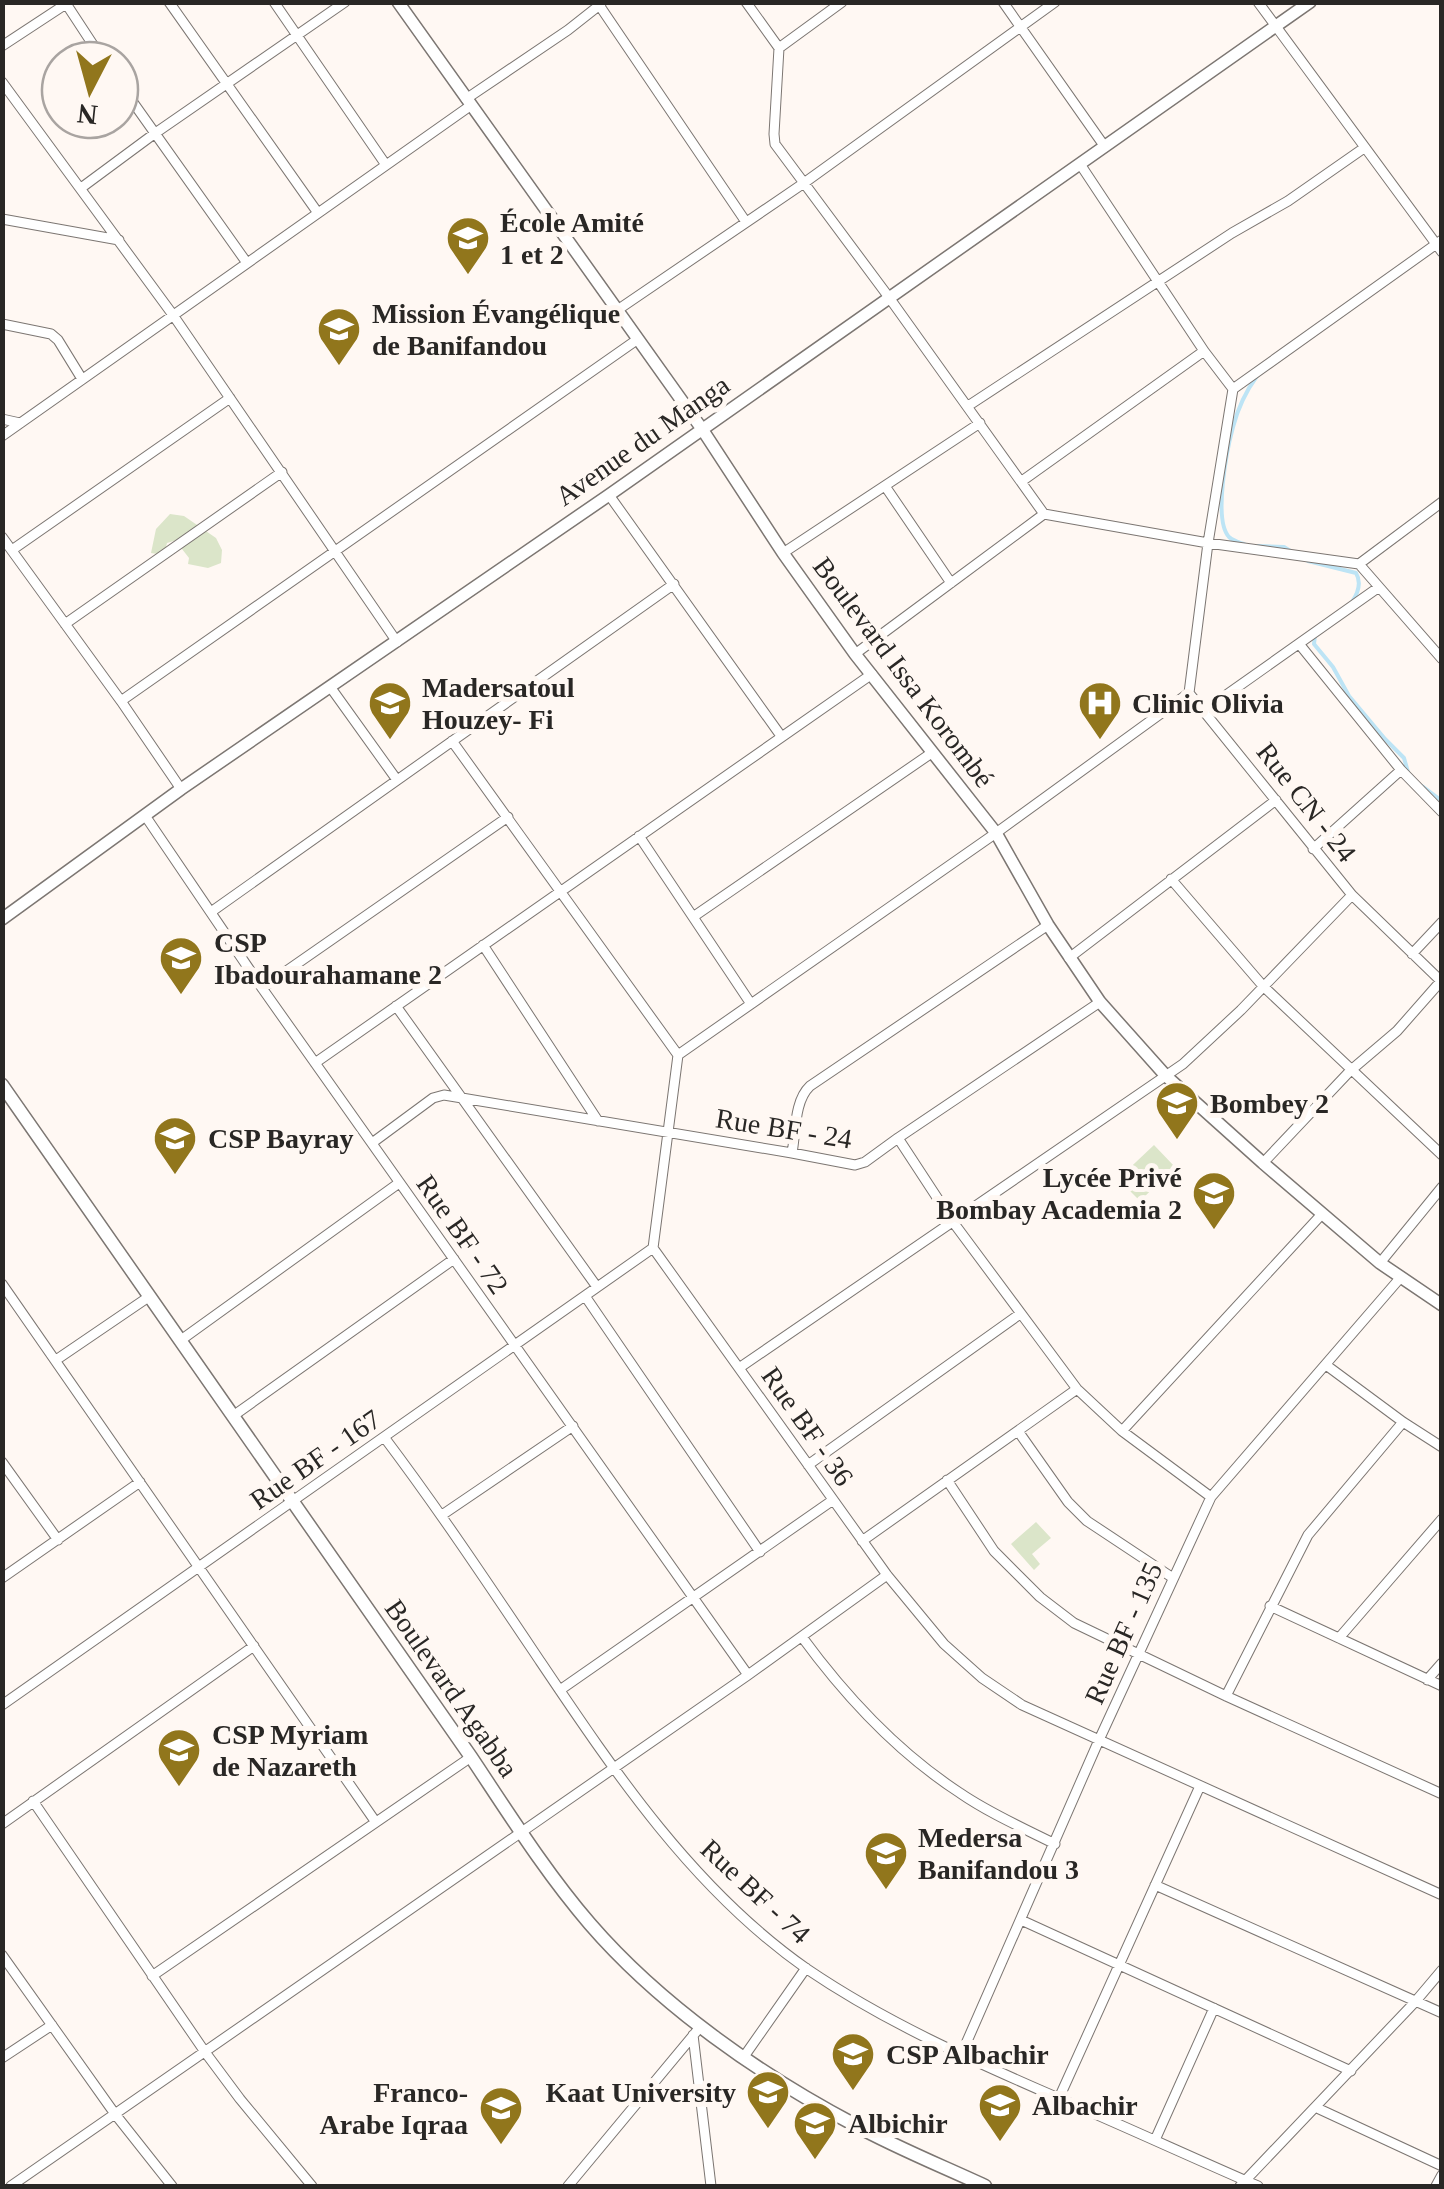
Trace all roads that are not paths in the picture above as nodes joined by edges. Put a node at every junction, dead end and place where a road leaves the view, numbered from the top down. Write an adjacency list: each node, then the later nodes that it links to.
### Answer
1 (169, 2): 20 (street)
2 (274, 2): 15 (street)
3 (345, 2): 15 (street)
4 (398, 2): 21 (street, Boulevard Issa Korombé)
5 (746, 2): 18 (street)
6 (842, 2): 18 (street)
7 (1003, 2): 13 (street)
8 (1054, 2): 13 (street)
9 (1258, 2): 14 (street)
10 (1310, 2): 14 (street, Avenue du Manga)
11 (67, 3): 16 (street); 17 (street)
12 (600, 4): 21 (street); 32 (street)
13 (1020, 26): 24 (street); 28 (street)
14 (1274, 26): 24 (street, Avenue du Manga); 25 (street)
15 (296, 34): 20 (street); 27 (street)
16 (91, 40)
17 (2, 46)
18 (780, 48): 28 (street)
19 (3, 82): 29 (street)
20 (226, 84): 23 (street); 30 (street)
21 (468, 102): 27 (street); 38 (street, Boulevard Issa Korombé)
22 (140, 113): 23 (street)
23 (154, 134): 29 (street); 35 (street)
24 (1105, 147): 26 (street, Avenue du Manga)
25 (1364, 148): 34 (street); 36 (street)
26 (1080, 164): 36 (street); 37 (street, Avenue du Manga)
27 (386, 165): 30 (street)
28 (804, 183): 32 (street); 37 (street)
29 (82, 188): 33 (street)
30 (318, 214): 35 (street)
31 (2, 219): 33 (street)
32 (746, 222): 38 (street)
33 (120, 240): 39 (street)
34 (1440, 245): 44 (street)
35 (247, 263): 39 (street)
36 (1158, 282): 42 (street); 46 (street)
37 (888, 296): 46 (street); 50 (street, Avenue du Manga)
38 (616, 310): 41 (street, Boulevard Issa Korombé)
39 (174, 315): 43 (street); 45 (street)
40 (2, 324): 43 (street)
41 (638, 339): 50 (street, Boulevard Issa Korombé); 61 (street)
42 (1204, 351): 44 (street); 53 (street)
43 (82, 379): 49 (street)
44 (1234, 389): 59 (street)
45 (230, 398): 52 (street); 60 (street)
46 (968, 406): 48 (street)
47 (2, 419): 49 (street)
48 (980, 423): 53 (street); 54 (street)
49 (20, 424): 51 (street)
50 (702, 429): 55 (street, Avenue du Manga); 62 (street, Boulevard Issa Korombé)
51 (2, 436)
52 (282, 472): 61 (street); 67 (street)
53 (1022, 481): 57 (street)
54 (885, 486): 62 (street); 64 (street)
55 (609, 494): 65 (street); 68 (street, Avenue du Manga)
56 (1442, 502): 63 (street)
57 (1044, 514): 59 (street); 64 (street)
58 (2, 537): 60 (street)
59 (1208, 543): 63 (street); 74 (street)
60 (12, 550): 67 (street)
61 (335, 551): 68 (street); 75 (street)
62 (783, 554): 70 (street, Boulevard Issa Korombé)
63 (1358, 564): 66 (street)
64 (951, 583): 70 (street)
65 (674, 584): 77 (street); 78 (street)
66 (1378, 586): 69 (street); 71 (street)
67 (66, 624): 75 (street)
68 (396, 642): 73 (street, Avenue du Manga)
69 (1300, 645): 76 (street); 80 (street)
70 (856, 654): 72 (street, Boulevard Issa Korombé)
71 (1442, 659)
72 (872, 674): 77 (street); 79 (street, Boulevard Issa Korombé)
73 (330, 688): 81 (street); 82 (street, Avenue du Manga)
74 (1189, 693): 76 (street, Rue CN - 24); 87 (street)
75 (121, 701): 82 (street)
76 (1205, 710): 83 (street, Rue CN - 24)
77 (782, 736): 88 (street)
78 (452, 741): 81 (street); 86 (street)
79 (933, 752): 87 (street, Boulevard Issa Korombé); 94 (street)
80 (1401, 770): 84 (street); 89 (street)
81 (397, 780): 93 (street)
82 (181, 790): 85 (street, Avenue du Manga)
83 (1276, 800): 89 (street, Rue CN - 24); 90 (street)
84 (1442, 812)
85 (146, 817): 93 (street, Rue BF - 72); 95 (street, Avenue du Manga)
86 (508, 817): 91 (street); 103 (street)
87 (996, 833): 97 (street, Boulevard Issa Korombé); 105 (street)
88 (638, 836): 91 (street); 94 (street)
89 (1313, 848): 92 (street, Rue CN - 24)
90 (1171, 879): 100 (street); 102 (street)
91 (562, 892): 98 (street); 107 (street)
92 (1352, 895): 99 (street, Rue CN - 24); 102 (street)
93 (211, 912): 103 (street, Rue BF - 72)
94 (692, 917): 105 (street)
95 (2, 919)
96 (1442, 922): 99 (street)
97 (1048, 925): 100 (street, Boulevard Issa Korombé); 117 (street)
98 (484, 945): 106 (street); 113 (street)
99 (1412, 954): 101 (street, Rue CN - 24)
100 (1069, 958): 104 (street, Boulevard Issa Korombé)
101 (1441, 982): 109 (street)
102 (1263, 986): 109 (street); 110 (street)
103 (262, 988): 108 (street, Rue BF - 72)
104 (1100, 1002): 110 (street, Boulevard Issa Korombé); 115 (street, Rue BF - 24)
105 (751, 1004): 107 (street)
106 (396, 1006): 108 (street); 112 (street)
107 (678, 1055): 114 (street)
108 (315, 1063): 116 (street, Rue BF - 72)
109 (1350, 1070): 118 (street); 119 (street)
110 (1166, 1076): 119 (street, Boulevard Issa Korombé); 123 (street)
111 (2, 1086): 130 (main road, Boulevard Agabba)
112 (459, 1096): 113 (street, Rue BF - 24); 116 (street, Rue BF - 24); 129 (street)
113 (598, 1120): 114 (street, Rue BF - 24)
114 (668, 1132): 117 (street, Rue BF - 24); 124 (street)
115 (898, 1138): 117 (street, Rue BF - 24); 123 (street)
116 (372, 1143): 120 (street, Rue BF - 72)
117 (792, 1153)
118 (1442, 1155)
119 (1263, 1163): 122 (street, Boulevard Issa Korombé)
120 (399, 1183): 125 (street, Rue BF - 72); 134 (street)
121 (1442, 1187): 126 (street)
122 (1322, 1214): 126 (street, Boulevard Issa Korombé); 144 (street)
123 (953, 1222): 133 (street); 138 (street)
124 (653, 1248): 129 (street, Rue BF - 167); 138 (street, Rue BF - 36)
125 (454, 1260): 135 (street, Rue BF - 72); 140 (street)
126 (1380, 1263): 127 (street, Boulevard Issa Korombé)
127 (1401, 1277): 132 (street, Boulevard Issa Korombé); 137 (street, Rue BF - 135)
128 (2, 1284): 136 (street)
129 (597, 1287): 131 (street, Rue BF - 167)
130 (150, 1296): 134 (main road, Boulevard Agabba); 136 (street)
131 (584, 1296): 135 (street, Rue BF - 167); 158 (street)
132 (1442, 1305)
133 (1020, 1314): 139 (street); 148 (street)
134 (181, 1340): 140 (main road, Boulevard Agabba)
135 (515, 1345): 142 (street, Rue BF - 72); 145 (street, Rue BF - 167)
136 (56, 1360): 150 (street)
137 (1326, 1365): 141 (street); 151 (street, Rue BF - 135)
138 (740, 1368): 148 (street, Rue BF - 36)
139 (1077, 1388): 143 (street); 144 (street)
140 (233, 1416): 153 (main road, Boulevard Agabba)
141 (1403, 1422): 146 (street); 164 (street)
142 (573, 1426): 154 (street); 163 (street, Rue BF - 72)
143 (1018, 1430): 149 (street); 162 (street)
144 (1122, 1431): 151 (street)
145 (384, 1437): 153 (street, Rue BF - 167); 154 (street, Rue BF - 74)
146 (1442, 1446)
147 (2, 1462): 156 (street)
148 (808, 1465): 152 (street, Rue BF - 36)
149 (948, 1480): 157 (street); 168 (street)
150 (140, 1482): 156 (street); 159 (street)
151 (1211, 1497): 162 (street, Rue BF - 135)
152 (833, 1500): 157 (street, Rue BF - 36); 158 (street)
153 (292, 1503): 159 (street, Rue BF - 167); 177 (main road, Boulevard Agabba)
154 (442, 1515): 173 (street, Rue BF - 74)
155 (1442, 1519): 166 (street)
156 (58, 1540): 161 (street)
157 (862, 1541): 160 (street, Rue BF - 36)
158 (760, 1552): 163 (street)
159 (200, 1567): 167 (street); 175 (street, Rue BF - 167)
160 (887, 1575): 165 (street); 176 (street, Rue BF - 36)
161 (2, 1578)
162 (1173, 1578): 168 (street, Rue BF - 135)
163 (693, 1598): 170 (street, Rue BF - 72); 173 (street)
164 (1270, 1606): 166 (street); 174 (street)
165 (802, 1637): 170 (street); 185 (street)
166 (1339, 1638): 171 (street)
167 (254, 1646): 181 (street); 182 (street)
168 (1138, 1654): 174 (street); 176 (street, Rue BF - 135)
169 (1442, 1663): 171 (street)
170 (748, 1675): 178 (street)
171 (1427, 1680): 172 (street)
172 (1442, 1686)
173 (560, 1690): 178 (street, Rue BF - 74)
174 (1226, 1696): 180 (street)
175 (2, 1706)
176 (1099, 1740): 179 (street, Rue BF - 36); 185 (street, Rue BF - 135)
177 (471, 1757): 182 (street); 184 (main road, Boulevard Agabba)
178 (612, 1768): 184 (street); 191 (street, Rue BF - 74)
179 (1200, 1786): 186 (street); 187 (street, Rue BF - 36)
180 (1442, 1794)
181 (34, 1801): 183 (street); 193 (street)
182 (375, 1821): 193 (street)
183 (2, 1824)
184 (520, 1832): 198 (main road, Boulevard Agabba); 199 (street)
185 (1054, 1844): 188 (street, Rue BF - 135)
186 (1155, 1885): 190 (street); 194 (street)
187 (1442, 1895)
188 (1021, 1920): 190 (street); 200 (street, Rue BF - 135)
189 (2, 1954): 197 (street)
190 (1119, 1965): 195 (street); 204 (street)
191 (806, 1968): 200 (street, Rue BF - 74); 202 (street)
192 (1442, 1970): 194 (street)
193 (152, 1976): 199 (street)
194 (1416, 2002): 196 (street); 203 (street)
195 (1214, 2008): 203 (street); 207 (street)
196 (1442, 2014)
197 (52, 2025): 201 (street); 206 (street)
198 (697, 2030): 202 (main road, Boulevard Agabba); 214 (street); 215 (street)
199 (205, 2052): 206 (street); 213 (street)
200 (960, 2055): 204 (street, Rue BF - 74)
201 (2, 2058)
202 (743, 2058): 216 (main road, Boulevard Agabba)
203 (1351, 2071): 205 (street)
204 (1058, 2098): 207 (street, Rue BF - 74)
205 (1317, 2108): 208 (street); 210 (street)
206 (115, 2114): 211 (street); 212 (street)
207 (1155, 2140): 210 (street, Rue BF - 74)
208 (1442, 2166)
209 (1442, 2175): 218 (street)
210 (1243, 2184): 217 (street, Rue BF - 74)
211 (11, 2186)
212 (172, 2186)
213 (312, 2186)
214 (568, 2186)
215 (711, 2186)
216 (986, 2186)
217 (1258, 2186)
218 (1436, 2186)

